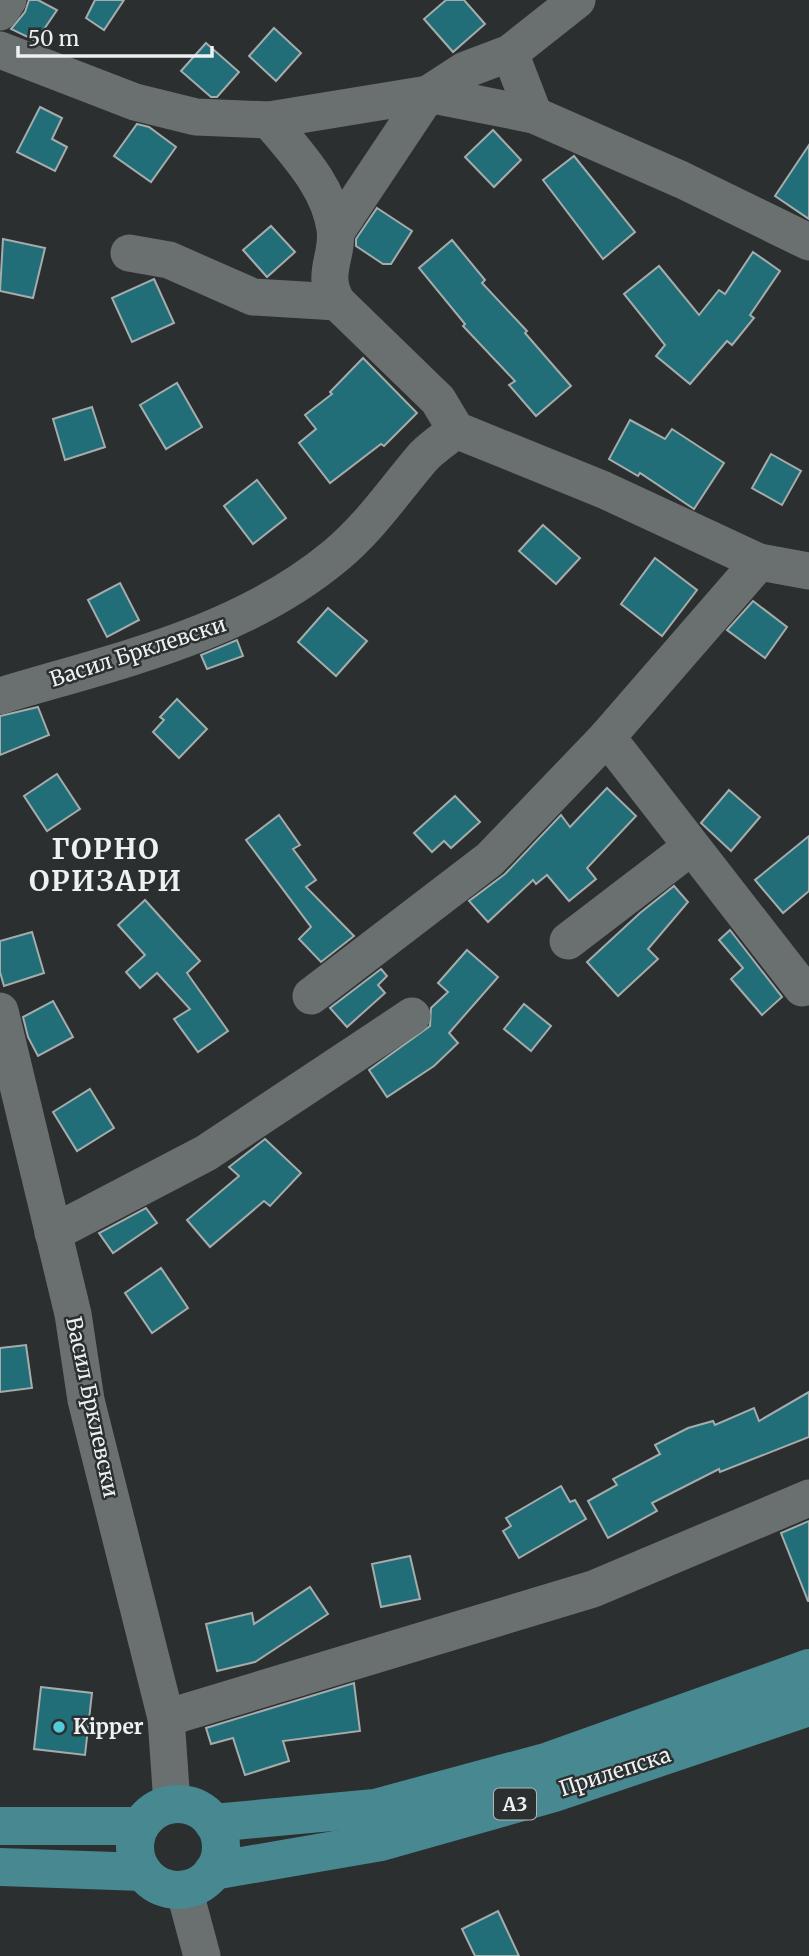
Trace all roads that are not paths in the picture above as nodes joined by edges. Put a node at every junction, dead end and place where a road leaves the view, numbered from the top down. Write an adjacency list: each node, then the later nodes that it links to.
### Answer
1 (8, 0): 3 (street)
2 (577, 0): 5 (street)
3 (0, 12)
4 (0, 50): 8 (street)
5 (510, 53): 6 (street); 7 (street)
6 (428, 94): 7 (street); 8 (street); 9 (street)
7 (534, 115): 10 (street)
8 (269, 120): 9 (street)
9 (336, 232): 12 (street)
10 (809, 242)
11 (129, 253): 12 (street)
12 (337, 302): 13 (street)
13 (456, 430): 14 (street); 16 (street, Васил Брклевски)
14 (759, 562): 15 (street); 17 (street)
15 (809, 571)
16 (0, 696)
17 (607, 737): 18 (street); 21 (street)
18 (691, 847): 19 (street); 20 (street)
19 (568, 941)
20 (802, 988)
21 (311, 996)
22 (0, 1012): 24 (street, Васил Брклевски)
23 (412, 1016): 24 (street)
24 (53, 1233): 28 (street, Васил Брклевски)
25 (809, 1498): 28 (street)
26 (809, 1668): 30 (main road, Прилепска / A3)
27 (809, 1707): 35 (main road, Прилепска / A3)
28 (166, 1718): 29 (street, Васил Брклевски)
29 (172, 1804): 30 (main road); 32 (main road)
30 (213, 1823): 35 (main road)
31 (0, 1826): 32 (main road)
32 (140, 1826): 34 (main road)
33 (0, 1867): 34 (main road, A3)
34 (143, 1872): 35 (main road, A3)
35 (198, 1880): 36 (street)
36 (201, 1956)

